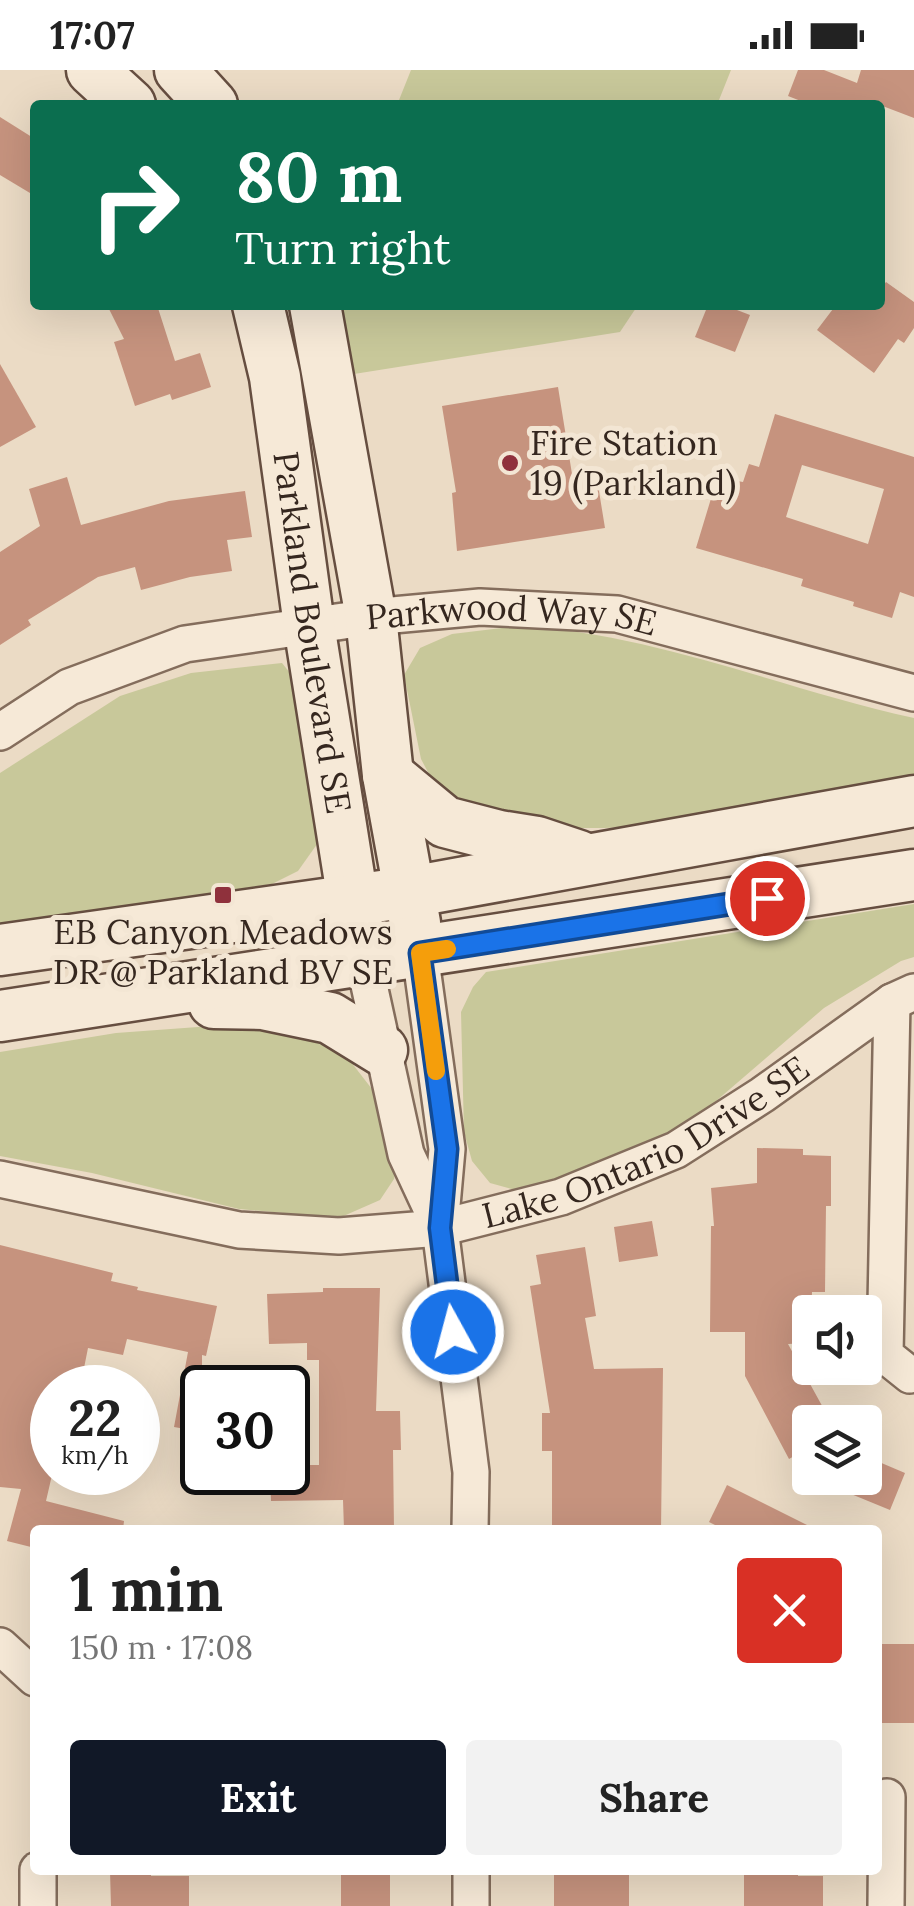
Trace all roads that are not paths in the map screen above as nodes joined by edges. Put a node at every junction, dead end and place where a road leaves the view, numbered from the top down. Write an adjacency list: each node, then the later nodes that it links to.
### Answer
1 (92, 70): 2 (main road)
2 (125, 100)
3 (259, 310): 6 (main road, Parkland Boulevard SE)
4 (316, 310): 5 (main road, Parkland Boulevard SE)
5 (371, 616): 6 (street, Parkwood Way SE); 7 (street, Parkwood Way SE); 9 (main road, Parkland Boulevard SE)
6 (309, 625): 8 (street, Parkwood Way SE); 14 (main road, Parkland Boulevard SE)
7 (914, 693)
8 (0, 732)
9 (388, 775): 11 (main road); 13 (main road, Parkland Boulevard SE)
10 (914, 801): 11 (main road)
11 (594, 861): 13 (main road)
12 (914, 875): 16 (main road)
13 (410, 892): 14 (main road); 16 (main road, Parkland Boulevard SE)
14 (352, 900): 15 (main road); 17 (main road, Parkland Boulevard SE)
15 (0, 950)
16 (420, 953): 17 (main road); 23 (street)
17 (364, 962): 19 (main road); 21 (street)
18 (903, 997): 23 (street, Lake Ontario Drive SE); 24 (street)
19 (104, 999): 20 (main road); 21 (main road)
20 (0, 1016)
21 (382, 1050): 23 (street)
22 (0, 1180): 23 (street, Lake Ontario Drive SE)
23 (440, 1228): 25 (street)
24 (914, 1374)
25 (470, 1525)
26 (0, 1646): 27 (street)
27 (30, 1673)
28 (893, 1796): 33 (street)
29 (38, 1875): 31 (street)
30 (471, 1875): 32 (street)
31 (38, 1906)
32 (471, 1906)
33 (886, 1906)

